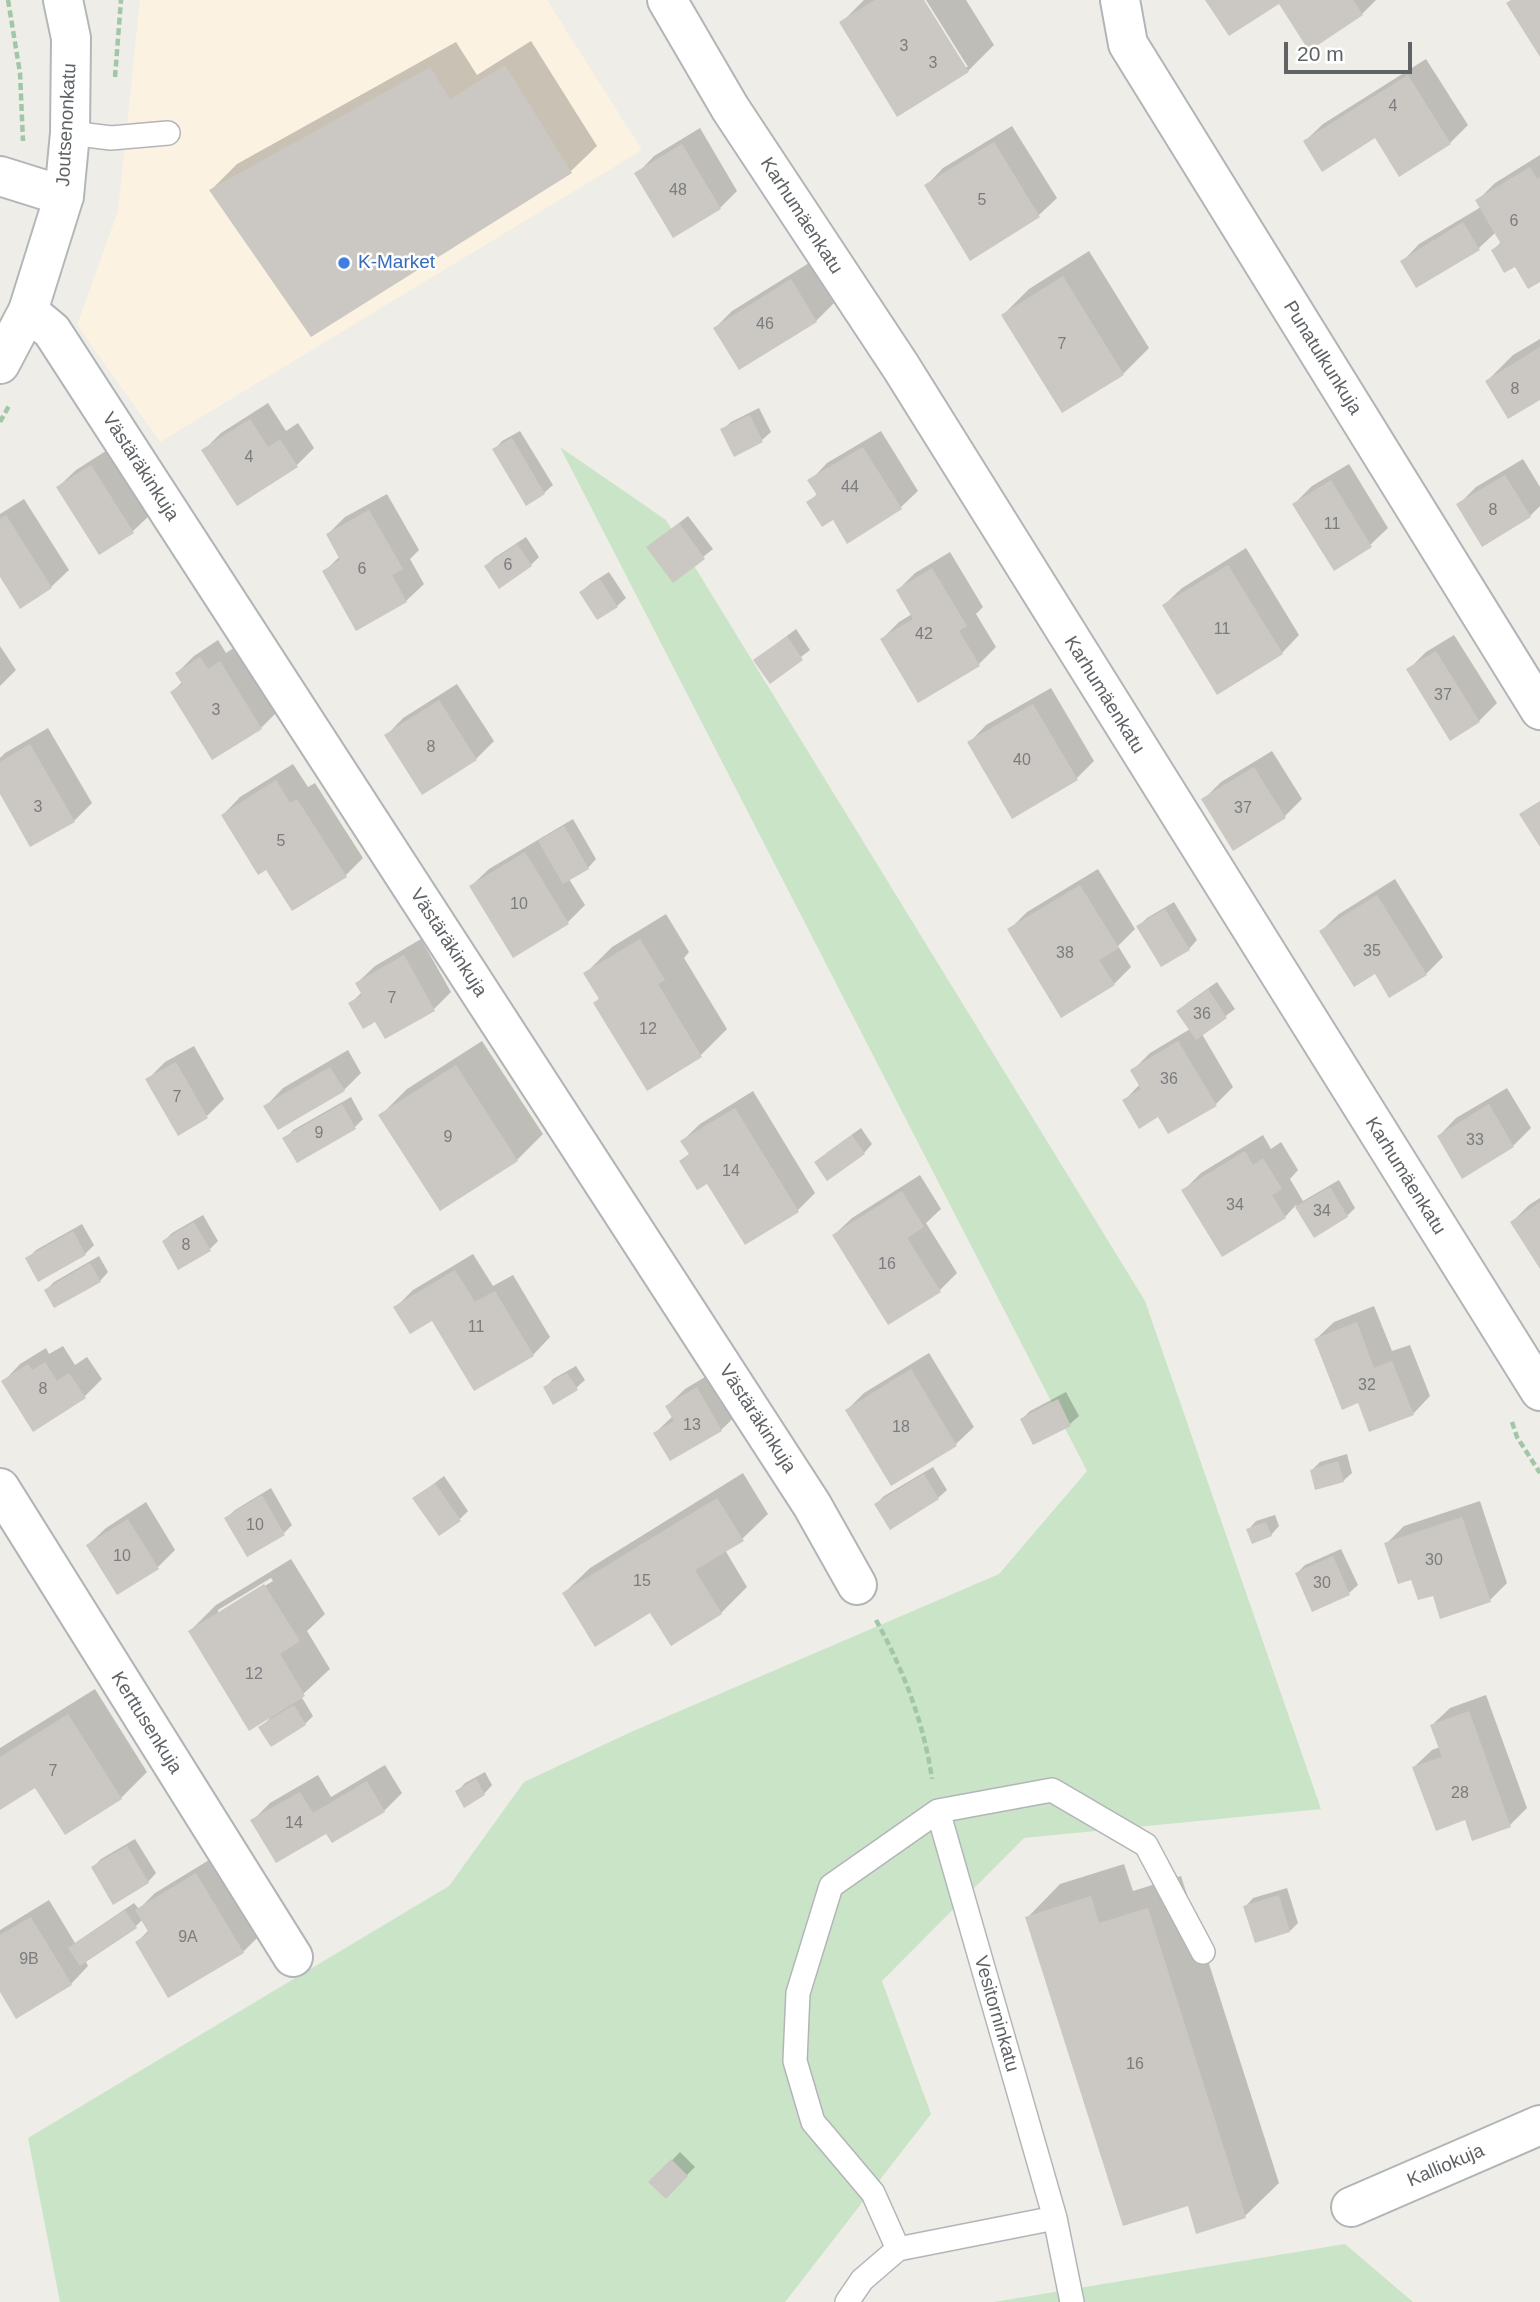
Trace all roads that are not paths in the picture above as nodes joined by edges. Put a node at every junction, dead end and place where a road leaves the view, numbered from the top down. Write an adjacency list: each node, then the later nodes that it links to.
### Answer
1 (62, 0): 4 (street, Joutsenonkatu)
2 (667, 0): 11 (street, Karhumäenkatu)
3 (1120, 0): 10 (street, Punatulkunkuja)
4 (70, 133): 5 (lane); 7 (street, Joutsenonkatu)
5 (168, 133)
6 (10, 179): 7 (street)
7 (64, 196): 8 (street, Joutsenonkatu)
8 (28, 311): 9 (street, Joutsenonkatu); 13 (street, Västäräkinkuja)
9 (0, 364)
10 (1540, 710)
11 (1540, 1391)
12 (0, 1488): 16 (street, Kerttusenkuja)
13 (857, 1585)
14 (937, 1811): 15 (lane); 19 (lane, Vesitorninkatu); 20 (lane)
15 (1203, 1952)
16 (293, 1957)
17 (1540, 2125): 18 (street, Kalliokuja)
18 (1351, 2207)
19 (1055, 2218): 20 (lane); 22 (lane, Vesitorninkatu)
20 (898, 2249): 21 (lane)
21 (847, 2302)
22 (1072, 2302)

